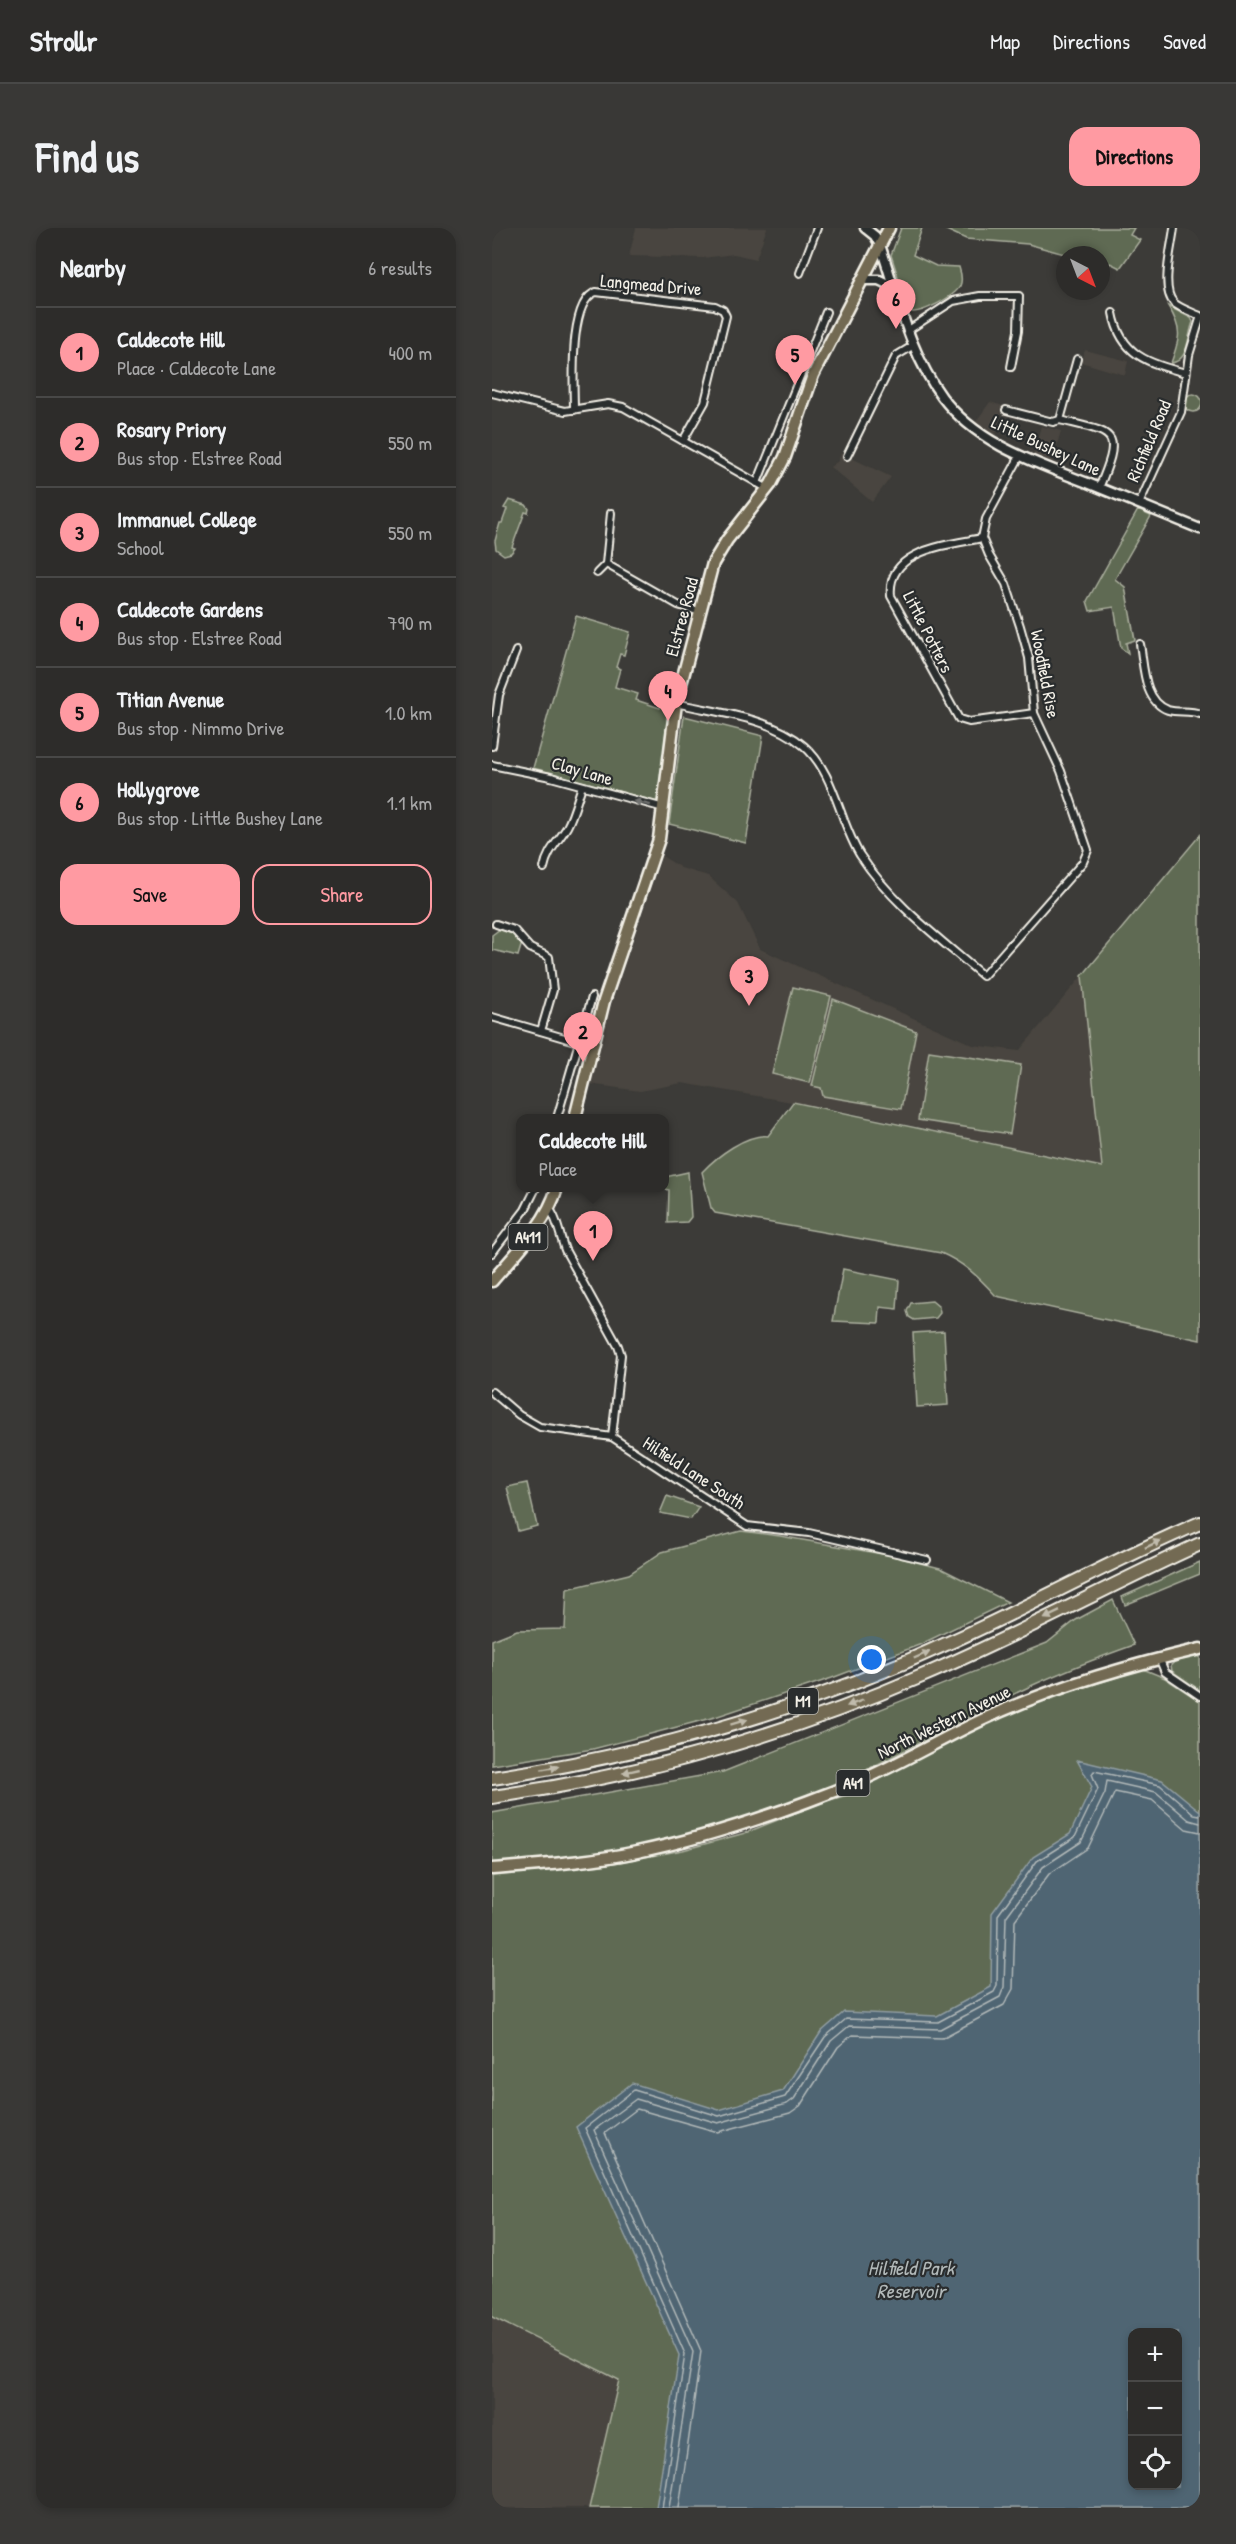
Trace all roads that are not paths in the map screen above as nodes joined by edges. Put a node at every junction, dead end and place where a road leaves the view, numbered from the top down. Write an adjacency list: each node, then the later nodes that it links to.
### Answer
1 (816, 228): 6 (street)
2 (865, 228): 5 (street)
3 (889, 228): 5 (main road, Elstree Road)
4 (1174, 228): 11 (street)
5 (880, 245): 7 (main road, Elstree Road); 8 (street, Little Bushey Lane)
6 (800, 273)
7 (863, 280): 8 (street); 14 (main road, Elstree Road)
8 (892, 286): 12 (street, Little Bushey Lane)
9 (826, 312): 13 (street)
10 (1113, 314): 18 (street)
11 (1200, 317): 18 (street, Richfield Road)
12 (907, 331): 15 (street, Little Bushey Lane); 17 (street)
13 (816, 334): 14 (street); 26 (street)
14 (831, 340): 28 (main road, Elstree Road)
15 (914, 345): 24 (street); 25 (street, Little Bushey Lane)
16 (1077, 359): 22 (street)
17 (1011, 367)
18 (1186, 373): 29 (street, Richfield Road)
19 (492, 393): 20 (street)
20 (574, 410): 23 (street); 23 (street, Langmead Drive)
21 (1006, 410): 22 (street)
22 (1060, 420): 27 (street)
23 (683, 441): 26 (street)
24 (847, 456)
25 (1020, 456): 27 (street, Little Bushey Lane); 32 (street)
26 (757, 483): 28 (street)
27 (1099, 488): 29 (street, Little Bushey Lane)
28 (768, 489): 35 (main road, Elstree Road)
29 (1139, 504): 31 (street, Little Bushey Lane)
30 (611, 513): 33 (street)
31 (1200, 529)
32 (982, 538): 39 (street, Woodfield Rise); 39 (street, Little Potters)
33 (606, 564): 34 (street); 35 (street)
34 (597, 573)
35 (700, 612): 38 (main road, Elstree Road)
36 (1140, 644): 40 (street)
37 (516, 651): 41 (street)
38 (676, 703): 39 (street, Woodfield Rise); 44 (main road, Elstree Road)
39 (1034, 713)
40 (1200, 714)
41 (492, 746)
42 (492, 765): 43 (street, Clay Lane)
43 (582, 786): 44 (street, Clay Lane, one-way to 43); 45 (street)
44 (664, 808): 51 (main road, Elstree Road)
45 (544, 868)
46 (496, 924): 49 (street)
47 (592, 998): 50 (street)
48 (492, 1017): 49 (street)
49 (541, 1031): 50 (street)
50 (579, 1042): 51 (street); 52 (street)
51 (592, 1046): 53 (main road, Elstree Road)
52 (558, 1114)
53 (576, 1114)
54 (534, 1192): 57 (street)
55 (555, 1192): 56 (main road, A411)
56 (549, 1209): 58 (main road, A411); 60 (street)
57 (492, 1253)
58 (492, 1281)
59 (492, 1392): 60 (street, Hilfield Lane South)
60 (612, 1437): 63 (street, Hilfield Lane South)
61 (1200, 1523): 67 (highway, M1, one-way to 61)
62 (1200, 1544): 68 (highway, M1, one-way to 68)
63 (927, 1560)
64 (1200, 1649): 65 (main road, North Western Avenue / A41)
65 (1159, 1659): 66 (street); 69 (main road, North Western Avenue / A41)
66 (1200, 1696)
67 (492, 1778)
68 (492, 1797)
69 (492, 1869)

